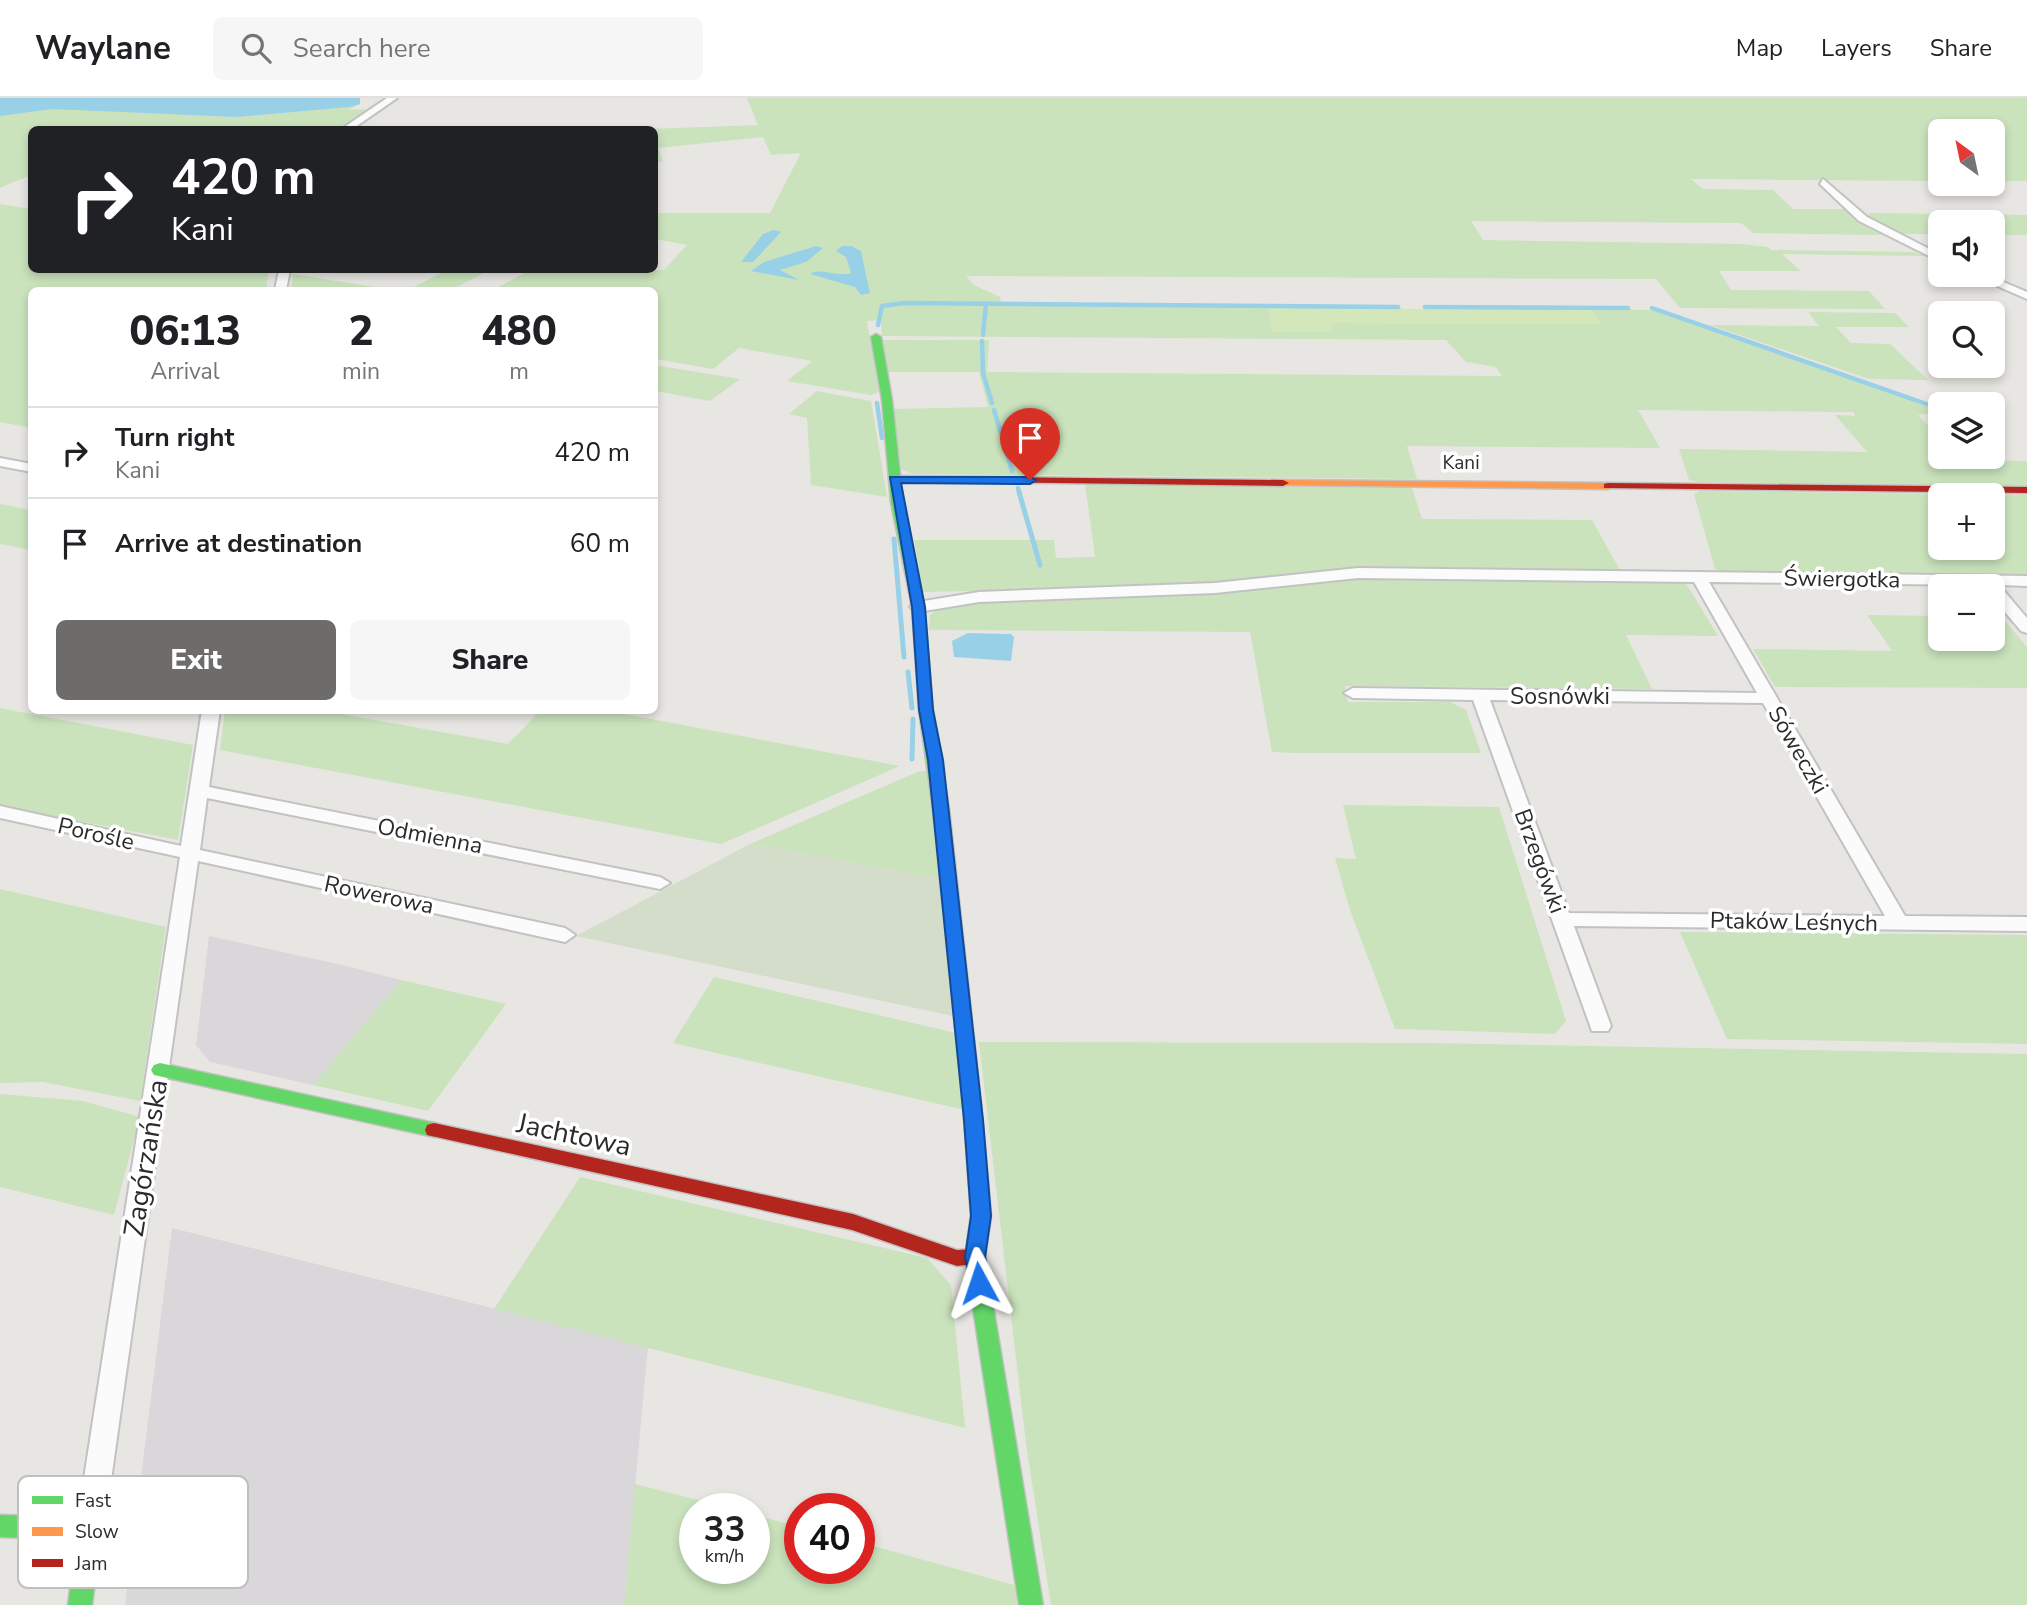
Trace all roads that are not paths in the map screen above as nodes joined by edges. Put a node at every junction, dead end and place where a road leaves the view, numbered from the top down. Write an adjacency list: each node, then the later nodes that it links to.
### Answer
1 (393, 98): 2 (street)
2 (350, 126)
3 (1823, 182): 4 (street)
4 (1928, 252)
5 (2005, 287): 6 (street)
6 (2027, 296)
7 (876, 337): 10 (street)
8 (0, 462): 9 (street)
9 (28, 467)
10 (895, 479): 11 (street, Kani); 17 (street)
11 (2027, 490)
12 (1698, 576): 14 (street, Świergotka); 17 (street, Świergotka); 21 (street, Sóweczki)
13 (2027, 581): 15 (street, Świergotka)
14 (1928, 583)
15 (2005, 583)
16 (2005, 602): 18 (street)
17 (918, 607): 33 (street)
18 (2027, 628)
19 (1353, 693): 20 (street, Sosnówki)
20 (1480, 696): 21 (street, Sosnówki); 27 (street, Brzegówki)
21 (1767, 698): 28 (street, Sóweczki)
22 (210, 714): 23 (street, Zagórzańska)
23 (200, 791): 25 (street, Zagórzańska); 26 (street, Odmienna)
24 (0, 812): 25 (street, Porośle)
25 (192, 855): 30 (street, Rowerowa); 32 (street, Zagórzańska)
26 (660, 883)
27 (1562, 919): 28 (street, Ptaków Leśnych); 31 (street, Brzegówki)
28 (1899, 923): 29 (street, Ptaków Leśnych)
29 (2027, 924)
30 (565, 936)
31 (1600, 1026)
32 (160, 1070): 33 (street, Jachtowa); 34 (street, Zagórzańska)
33 (975, 1257): 37 (street)
34 (98, 1476)
35 (0, 1526): 36 (street)
36 (18, 1530)
37 (1031, 1605)

